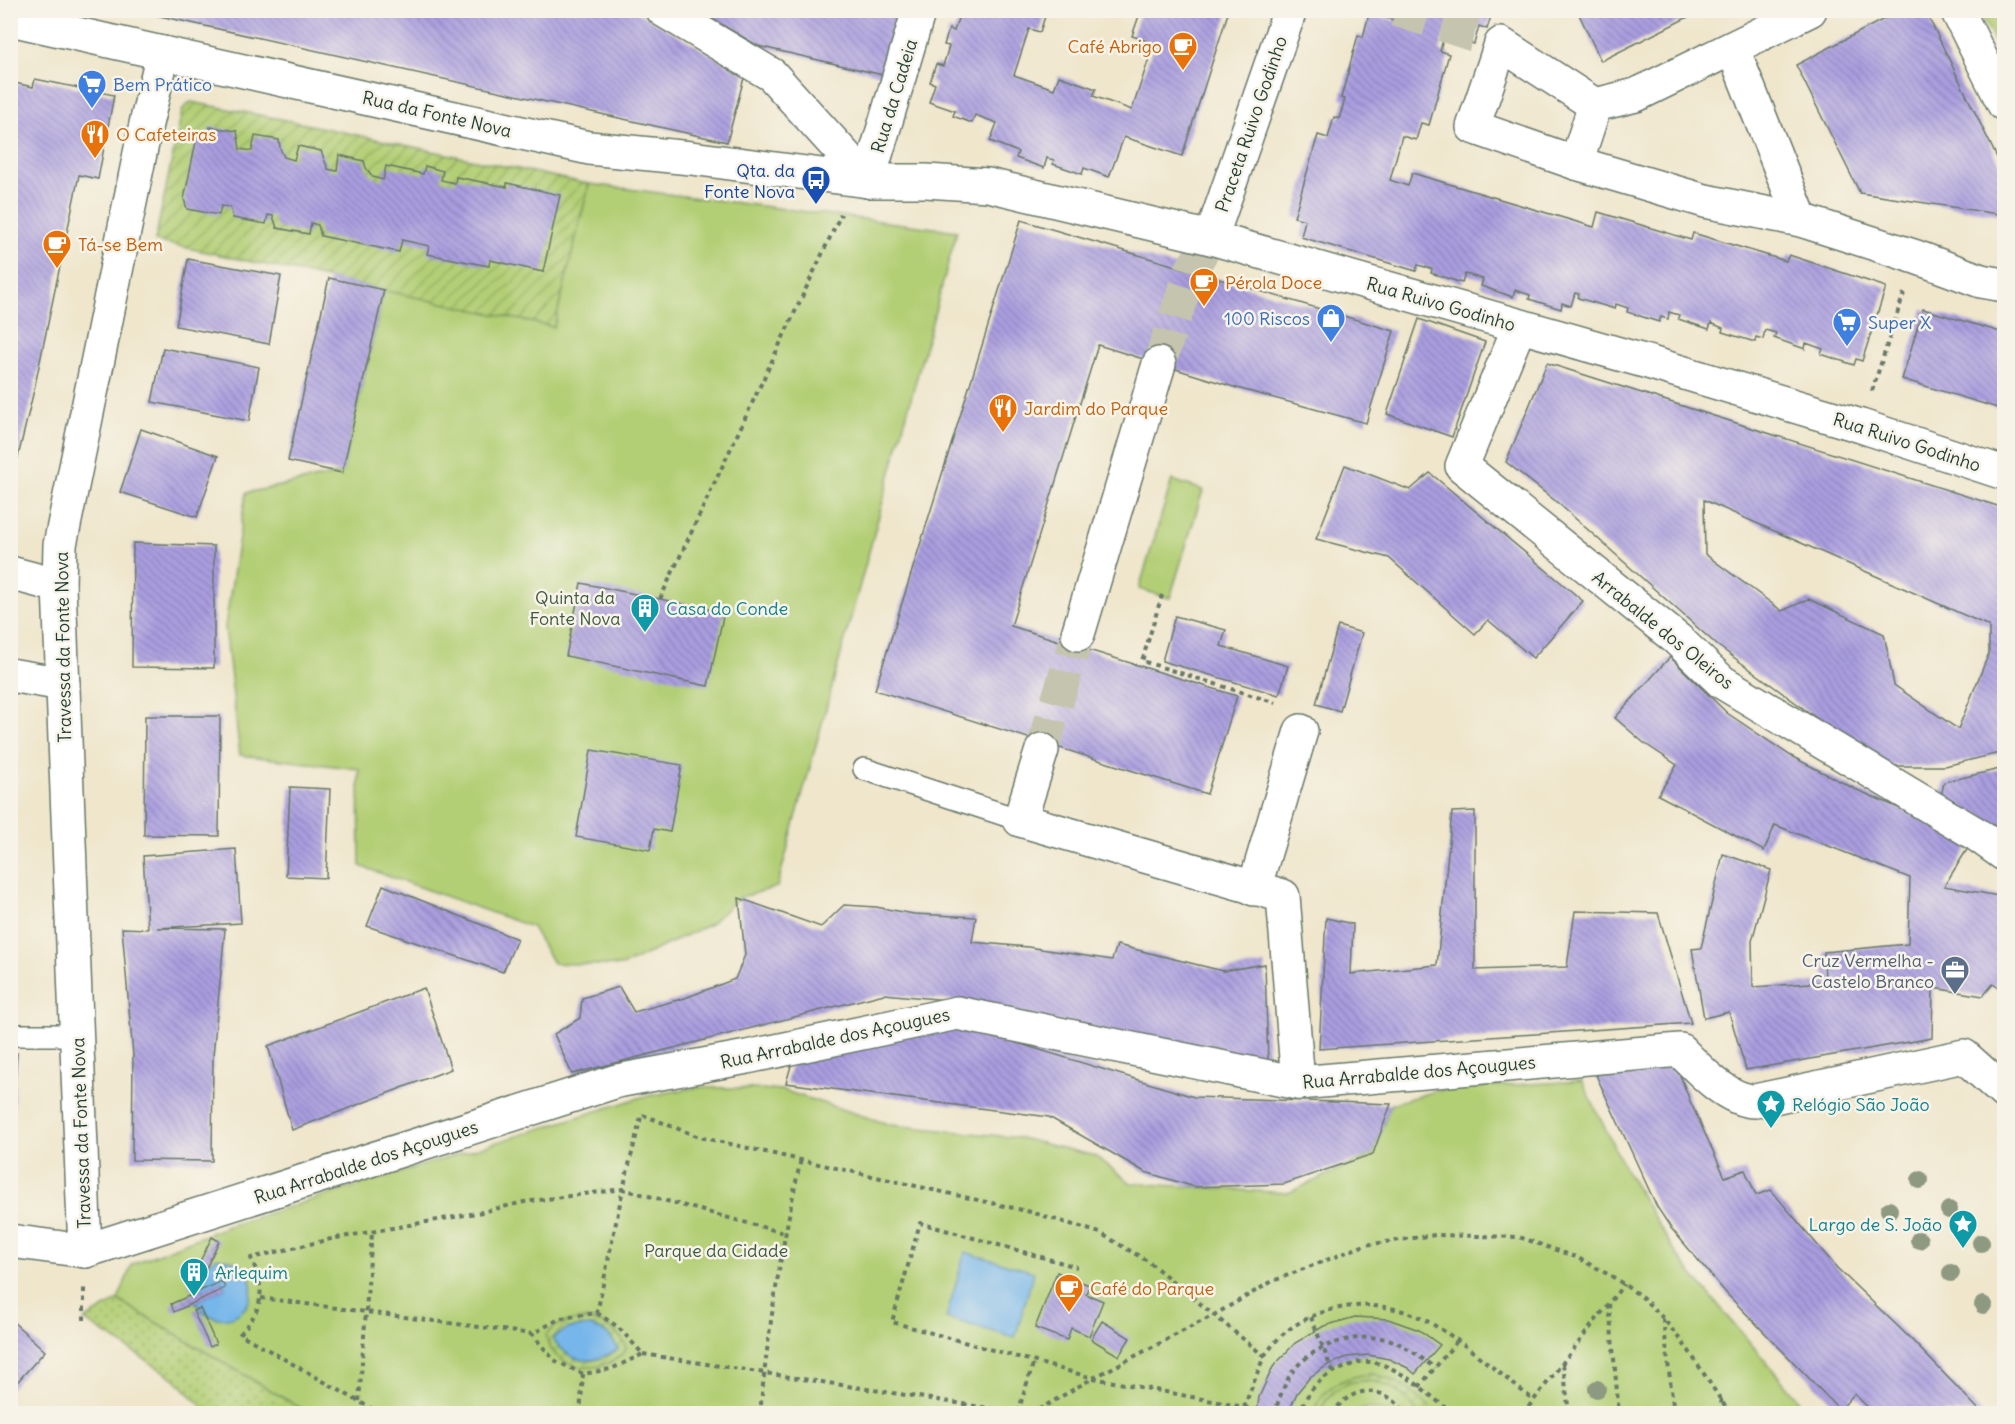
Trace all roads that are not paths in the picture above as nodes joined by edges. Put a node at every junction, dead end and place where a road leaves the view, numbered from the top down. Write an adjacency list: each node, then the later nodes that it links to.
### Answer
1 (663, 10): 13 (street)
2 (919, 10): 13 (street, Rua da Cadeia)
3 (1290, 10): 15 (street, Praceta Ruivo Godinho)
4 (1810, 10): 8 (street)
5 (1957, 10): 11 (street)
6 (10, 19): 7 (street, Rua da Fonte Nova)
7 (56, 20): 9 (street, Rua da Fonte Nova)
8 (1733, 50): 10 (street); 14 (street)
9 (163, 53): 13 (street, Rua da Fonte Nova); 21 (street, Travessa da Fonte Nova)
10 (1595, 105): 12 (street); 12 (street)
11 (2004, 105)
12 (1576, 163): 14 (street)
13 (868, 181): 15 (street, Rua Ruivo Godinho)
14 (1801, 220): 16 (street)
15 (1211, 238): 17 (street, Rua Ruivo Godinho)
16 (2004, 285)
17 (1519, 327): 19 (street, Rua Ruivo Godinho); 29 (street, Arrabalde dos Oleiros)
18 (1159, 364): 22 (street)
19 (2004, 473)
20 (10, 573): 21 (street)
21 (59, 586): 24 (street, Travessa da Fonte Nova)
22 (1078, 634)
23 (10, 675): 24 (street)
24 (63, 684): 32 (street, Travessa da Fonte Nova)
25 (1301, 731): 30 (street)
26 (1042, 750): 28 (street)
27 (864, 769): 28 (lane)
28 (1020, 820): 30 (street)
29 (2004, 854)
30 (1254, 889): 33 (street)
31 (10, 1035): 32 (lane)
32 (77, 1035): 36 (street, Travessa da Fonte Nova)
33 (1298, 1083): 34 (street, Rua Arrabalde dos Açougues); 36 (street, Rua Arrabalde dos Açougues)
34 (2004, 1092)
35 (10, 1241): 36 (street, Rua Arrabalde dos Açougues)
36 (85, 1251)

